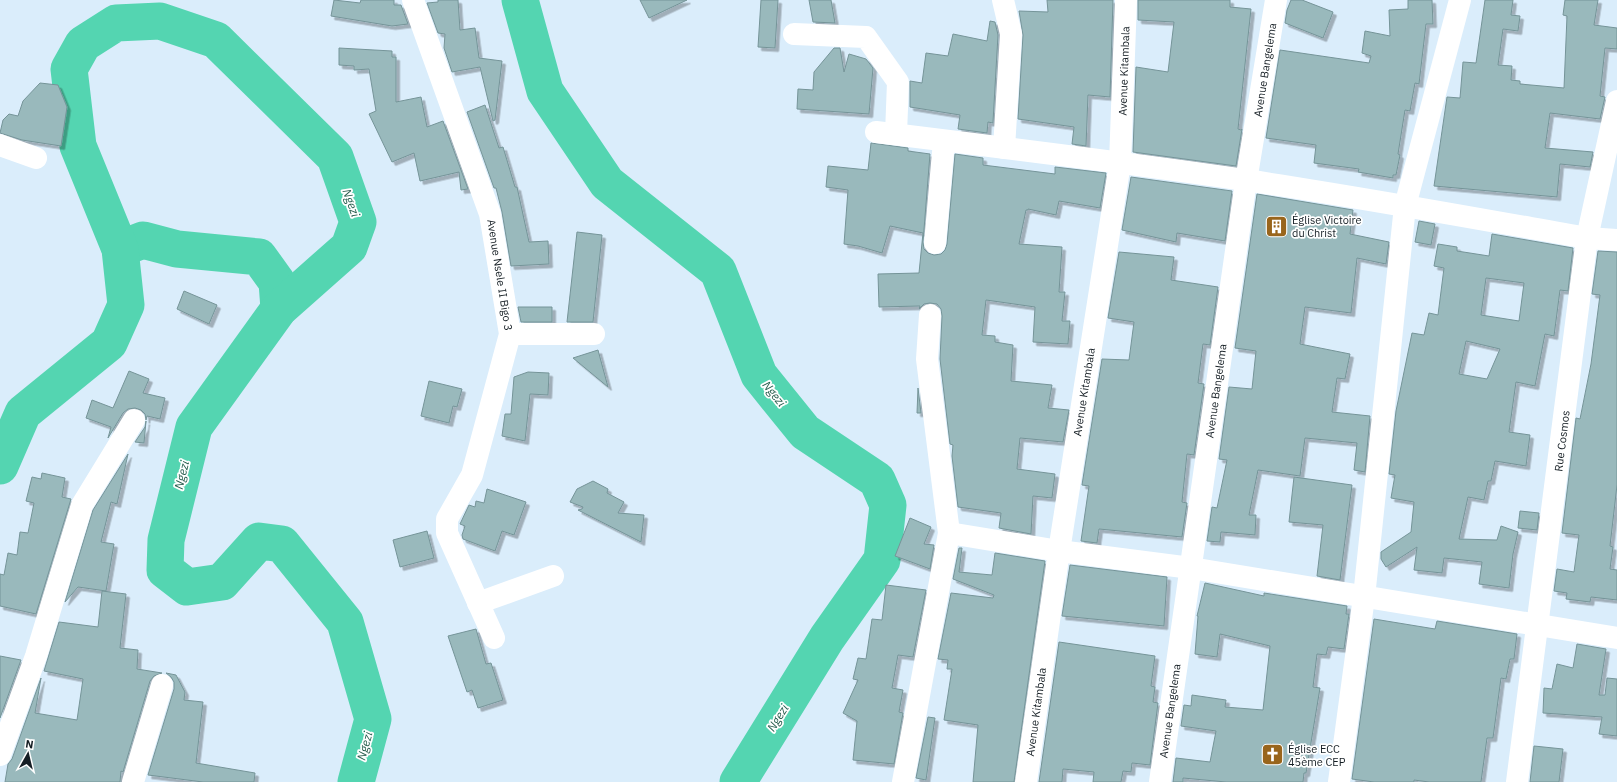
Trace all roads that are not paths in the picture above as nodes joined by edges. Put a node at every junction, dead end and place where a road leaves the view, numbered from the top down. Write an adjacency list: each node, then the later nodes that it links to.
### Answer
1 (412, 0): 19 (street, Avenue Nsele II Bigo 3)
2 (1003, 0): 10 (street)
3 (1126, 0): 12 (street, Avenue Kitambala)
4 (1276, 0): 13 (street, Avenue Bangelema)
5 (1460, 0): 14 (street)
6 (794, 34): 8 (street)
7 (1617, 101): 15 (street, Rue Cosmos)
8 (944, 140): 10 (street); 17 (street)
9 (0, 146): 11 (street)
10 (1004, 148): 12 (street)
11 (36, 158)
12 (1120, 163): 13 (street); 23 (street, Avenue Kitambala)
13 (1246, 181): 14 (street); 24 (street, Avenue Bangelema)
14 (1405, 206): 15 (street); 26 (street)
15 (1587, 238): 16 (street); 28 (street, Rue Cosmos)
16 (1617, 240)
17 (934, 243)
18 (930, 315): 22 (street)
19 (510, 334): 20 (street); 27 (street, Avenue Nsele II Bigo 3)
20 (594, 334)
21 (134, 420): 32 (street)
22 (949, 533): 23 (street); 34 (street)
23 (1059, 551): 24 (street); 35 (street, Avenue Kitambala)
24 (1191, 568): 26 (street); 36 (street, Avenue Bangelema)
25 (553, 576): 27 (street)
26 (1364, 597): 28 (street); 37 (street)
27 (478, 603): 29 (street, Avenue Nsele II Bigo 3)
28 (1538, 624): 30 (street); 38 (street, Rue Cosmos)
29 (494, 638)
30 (1617, 638)
31 (162, 686): 33 (street)
32 (0, 755)
33 (132, 782)
34 (903, 782)
35 (1026, 782)
36 (1160, 782)
37 (1339, 782)
38 (1517, 782)

